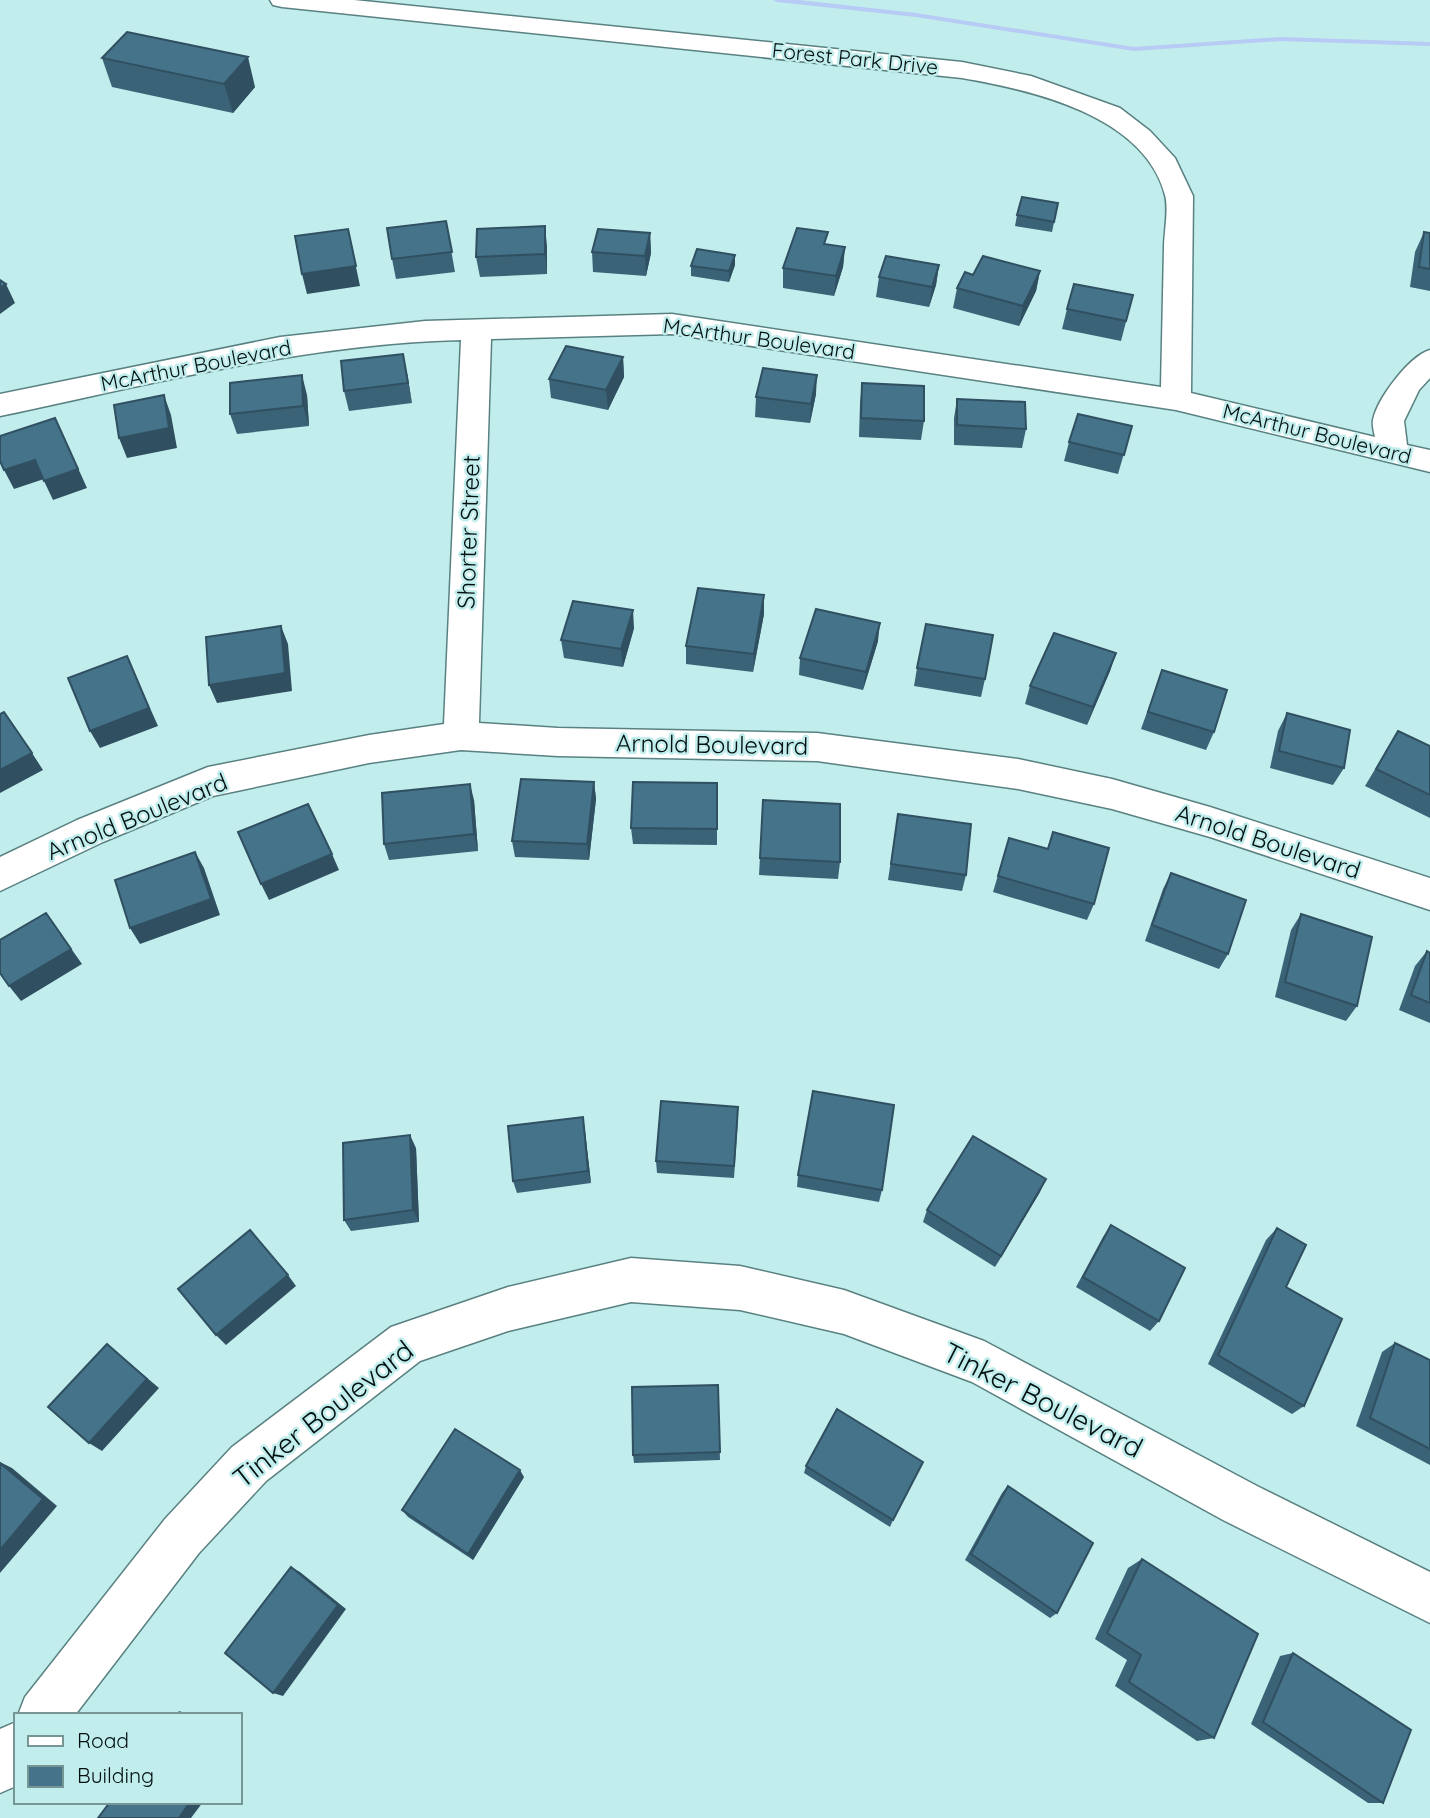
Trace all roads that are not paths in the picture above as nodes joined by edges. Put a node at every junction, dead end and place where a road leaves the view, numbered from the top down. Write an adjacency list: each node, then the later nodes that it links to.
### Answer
1 (282, 0): 4 (street, Forest Park Drive)
2 (476, 329): 4 (street, McArthur Boulevard); 5 (street, McArthur Boulevard); 8 (street, Shorter Street)
3 (1430, 360): 6 (street)
4 (1176, 400): 6 (street, McArthur Boulevard)
5 (0, 405)
6 (1393, 452): 7 (street, McArthur Boulevard)
7 (1430, 461)
8 (461, 736): 9 (street, Arnold Boulevard); 10 (street, Arnold Boulevard)
9 (0, 875)
10 (1430, 894)
11 (1430, 1598): 12 (street, Tinker Boulevard)
12 (45, 1713)
13 (14, 1750): 14 (street)
14 (0, 1767)

